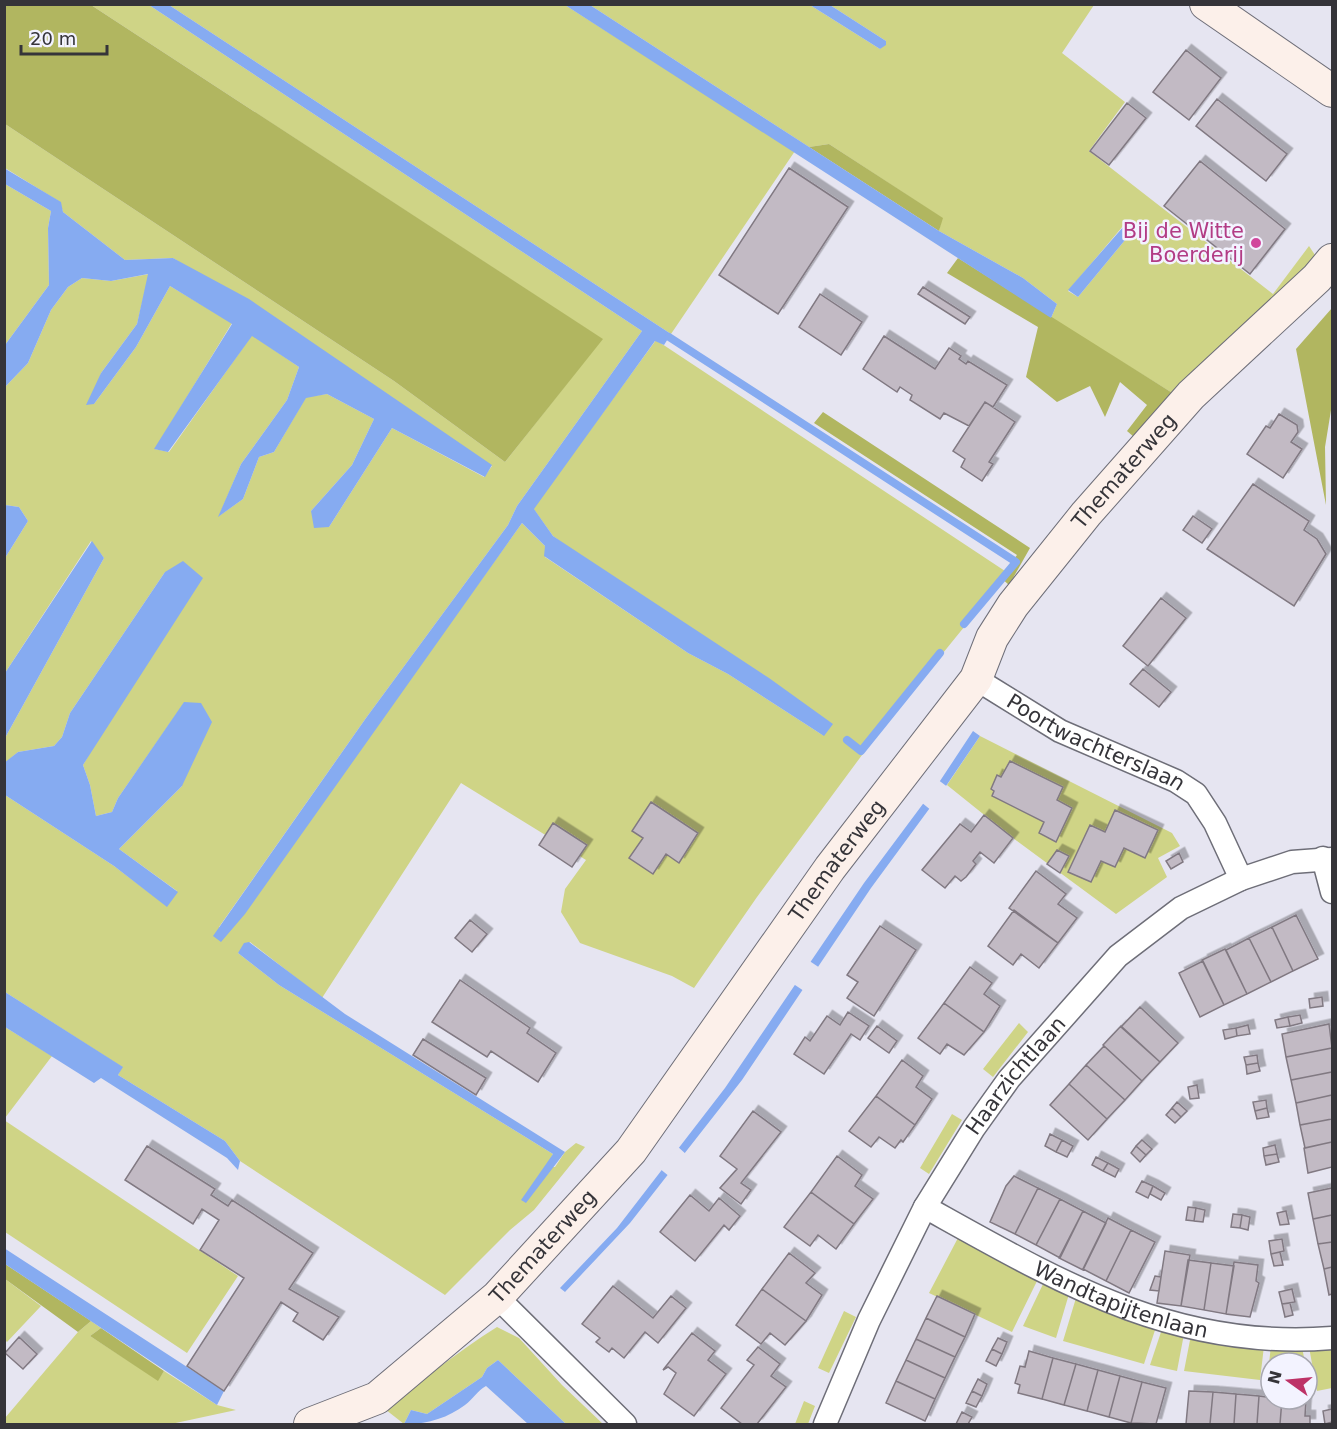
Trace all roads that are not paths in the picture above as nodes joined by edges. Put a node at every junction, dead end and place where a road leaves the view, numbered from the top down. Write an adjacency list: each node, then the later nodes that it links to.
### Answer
1 (1206, 4): 2 (street)
2 (1332, 91)
3 (1332, 260): 4 (street, Thematerweg)
4 (976, 678): 6 (street, Poortwachterslaan); 9 (street, Thematerweg)
5 (1328, 858): 6 (street, Haarzichtlaan); 7 (street)
6 (1241, 879): 8 (street, Haarzichtlaan)
7 (1332, 892)
8 (925, 1207): 10 (street, Wandtapijtenlaan); 13 (street, Haarzichtlaan)
9 (497, 1297): 11 (street, Thematerweg); 12 (street)
10 (1332, 1338)
11 (310, 1425)
12 (625, 1425)
13 (825, 1425)

